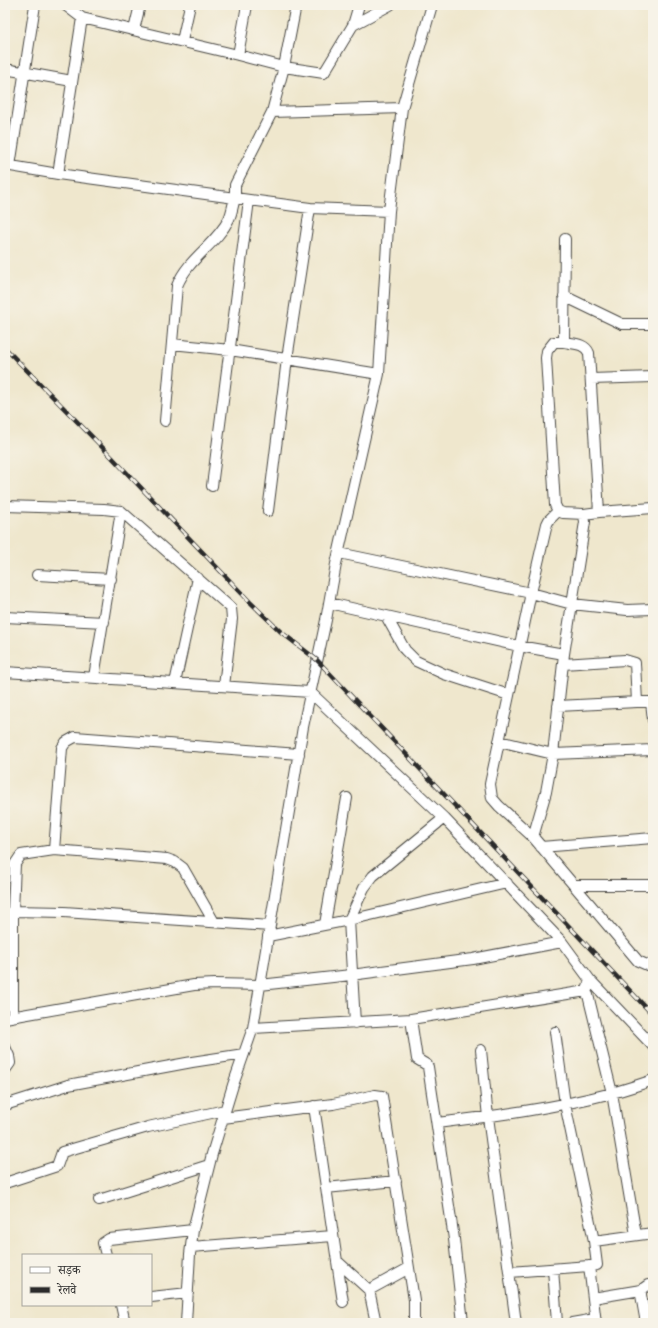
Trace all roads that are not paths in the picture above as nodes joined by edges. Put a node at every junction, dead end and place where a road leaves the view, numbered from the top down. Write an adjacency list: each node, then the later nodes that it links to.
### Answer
1 (35, 5): 17 (street)
2 (65, 5): 10 (street)
3 (140, 5): 12 (street)
4 (190, 5): 13 (street)
5 (247, 5): 14 (street)
6 (296, 5): 15 (street)
7 (359, 5): 11 (street)
8 (390, 5): 11 (street)
9 (432, 5): 19 (street)
10 (82, 18): 12 (street); 18 (street)
11 (353, 25): 15 (street)
12 (134, 30): 13 (street)
13 (182, 41): 14 (street)
14 (238, 55): 15 (street)
15 (284, 67): 20 (street)
16 (5, 69): 17 (street)
17 (25, 72): 18 (street); 21 (street)
18 (72, 81): 22 (street)
19 (402, 108): 20 (street); 26 (street)
20 (272, 112): 23 (street)
21 (7, 165): 22 (street)
22 (58, 174): 23 (street)
23 (235, 198): 24 (street); 31 (street)
24 (249, 200): 25 (street); 32 (street)
25 (310, 208): 26 (street); 33 (street)
26 (389, 211): 34 (street)
27 (565, 239): 28 (street)
28 (564, 296): 29 (street); 30 (street)
29 (653, 324)
30 (564, 342): 36 (street); 43 (street)
31 (172, 344): 32 (street); 37 (street)
32 (230, 350): 33 (street); 38 (street)
33 (287, 359): 34 (street); 42 (street)
34 (379, 374): 46 (street)
35 (653, 377): 36 (street)
36 (590, 379): 44 (street)
37 (165, 421)
38 (212, 486)
39 (5, 506): 41 (street)
40 (653, 508): 44 (street)
41 (121, 511): 48 (street); 49 (street)
42 (268, 511)
43 (558, 511): 45 (street); 50 (street)
44 (598, 512): 45 (street)
45 (584, 514): 52 (street)
46 (339, 553): 50 (street); 51 (street)
47 (37, 575): 49 (street)
48 (198, 578): 61 (street); 62 (street)
49 (111, 579): 56 (street)
50 (531, 593): 52 (street); 57 (street)
51 (329, 603): 54 (street); 63 (street)
52 (572, 604): 53 (street); 58 (street)
53 (653, 609)
54 (386, 616): 57 (street); 64 (street)
55 (5, 617): 56 (street)
56 (104, 622): 60 (street)
57 (520, 646): 58 (street); 64 (street)
58 (563, 659): 65 (street); 67 (street)
59 (5, 672): 60 (street)
60 (94, 677): 61 (street)
61 (175, 682): 62 (street)
62 (224, 686): 63 (street)
63 (310, 692): 71 (street); 74 (street)
64 (509, 694): 69 (street)
65 (637, 702): 66 (street); 67 (street)
66 (652, 702): 68 (street)
67 (558, 706): 72 (street)
68 (653, 720)
69 (499, 741): 72 (street); 75 (street)
70 (653, 750): 72 (street)
71 (299, 754): 78 (street); 86 (street)
72 (553, 754): 75 (street)
73 (347, 798): 85 (street)
74 (444, 818): 79 (street); 83 (street)
75 (533, 837): 77 (street)
76 (653, 838): 77 (street)
77 (541, 847): 80 (street)
78 (54, 850): 82 (street); 84 (street)
79 (506, 883): 83 (street); 87 (street)
80 (574, 885): 81 (street); 88 (street)
81 (653, 885)
82 (13, 911): 84 (street); 93 (street)
83 (349, 920): 85 (street); 89 (street)
84 (214, 922): 86 (street)
85 (325, 924): 86 (street)
86 (269, 931): 91 (street)
87 (562, 942): 89 (street); 90 (street)
88 (653, 964)
89 (351, 975): 91 (street); 95 (street)
90 (590, 980): 92 (street); 98 (street)
91 (260, 985): 93 (street); 96 (street)
92 (586, 993): 94 (street); 104 (street)
93 (9, 1017)
94 (411, 1020): 95 (street); 110 (street)
95 (356, 1022): 96 (street)
96 (253, 1028): 101 (street)
97 (555, 1032): 105 (street)
98 (653, 1046)
99 (5, 1047): 102 (street)
100 (481, 1050): 109 (street)
101 (244, 1054): 106 (street); 108 (street)
102 (5, 1070)
103 (653, 1080): 104 (street)
104 (612, 1093): 105 (street); 118 (street)
105 (565, 1104): 109 (street); 120 (street)
106 (5, 1105)
107 (314, 1106): 108 (street); 112 (street); 114 (street)
108 (224, 1114): 111 (street); 113 (street)
109 (488, 1117): 110 (street); 127 (street)
110 (437, 1123): 141 (street)
111 (209, 1165): 115 (street); 116 (street)
112 (396, 1181): 114 (street); 125 (street)
113 (5, 1183)
114 (326, 1188): 119 (street)
115 (99, 1200)
116 (193, 1230): 121 (street); 122 (street)
117 (653, 1233): 118 (street)
118 (636, 1235): 120 (street)
119 (333, 1236): 121 (street); 123 (street)
120 (594, 1241): 124 (street)
121 (191, 1247): 131 (street)
122 (106, 1254)
123 (337, 1261): 129 (street); 134 (street)
124 (590, 1266): 126 (street); 133 (street)
125 (409, 1268): 129 (street); 140 (street)
126 (553, 1269): 127 (street); 143 (street)
127 (510, 1272): 142 (street)
128 (653, 1285): 130 (street)
129 (369, 1290): 139 (street)
130 (641, 1290): 133 (street); 145 (street)
131 (188, 1293): 132 (street); 138 (street)
132 (152, 1297)
133 (593, 1298): 136 (street)
134 (342, 1302)
135 (121, 1306): 137 (street)
136 (596, 1321): 144 (street)
137 (125, 1323)
138 (186, 1323)
139 (376, 1323)
140 (414, 1323)
141 (463, 1323)
142 (516, 1323)
143 (557, 1323)
144 (572, 1323)
145 (646, 1323)

